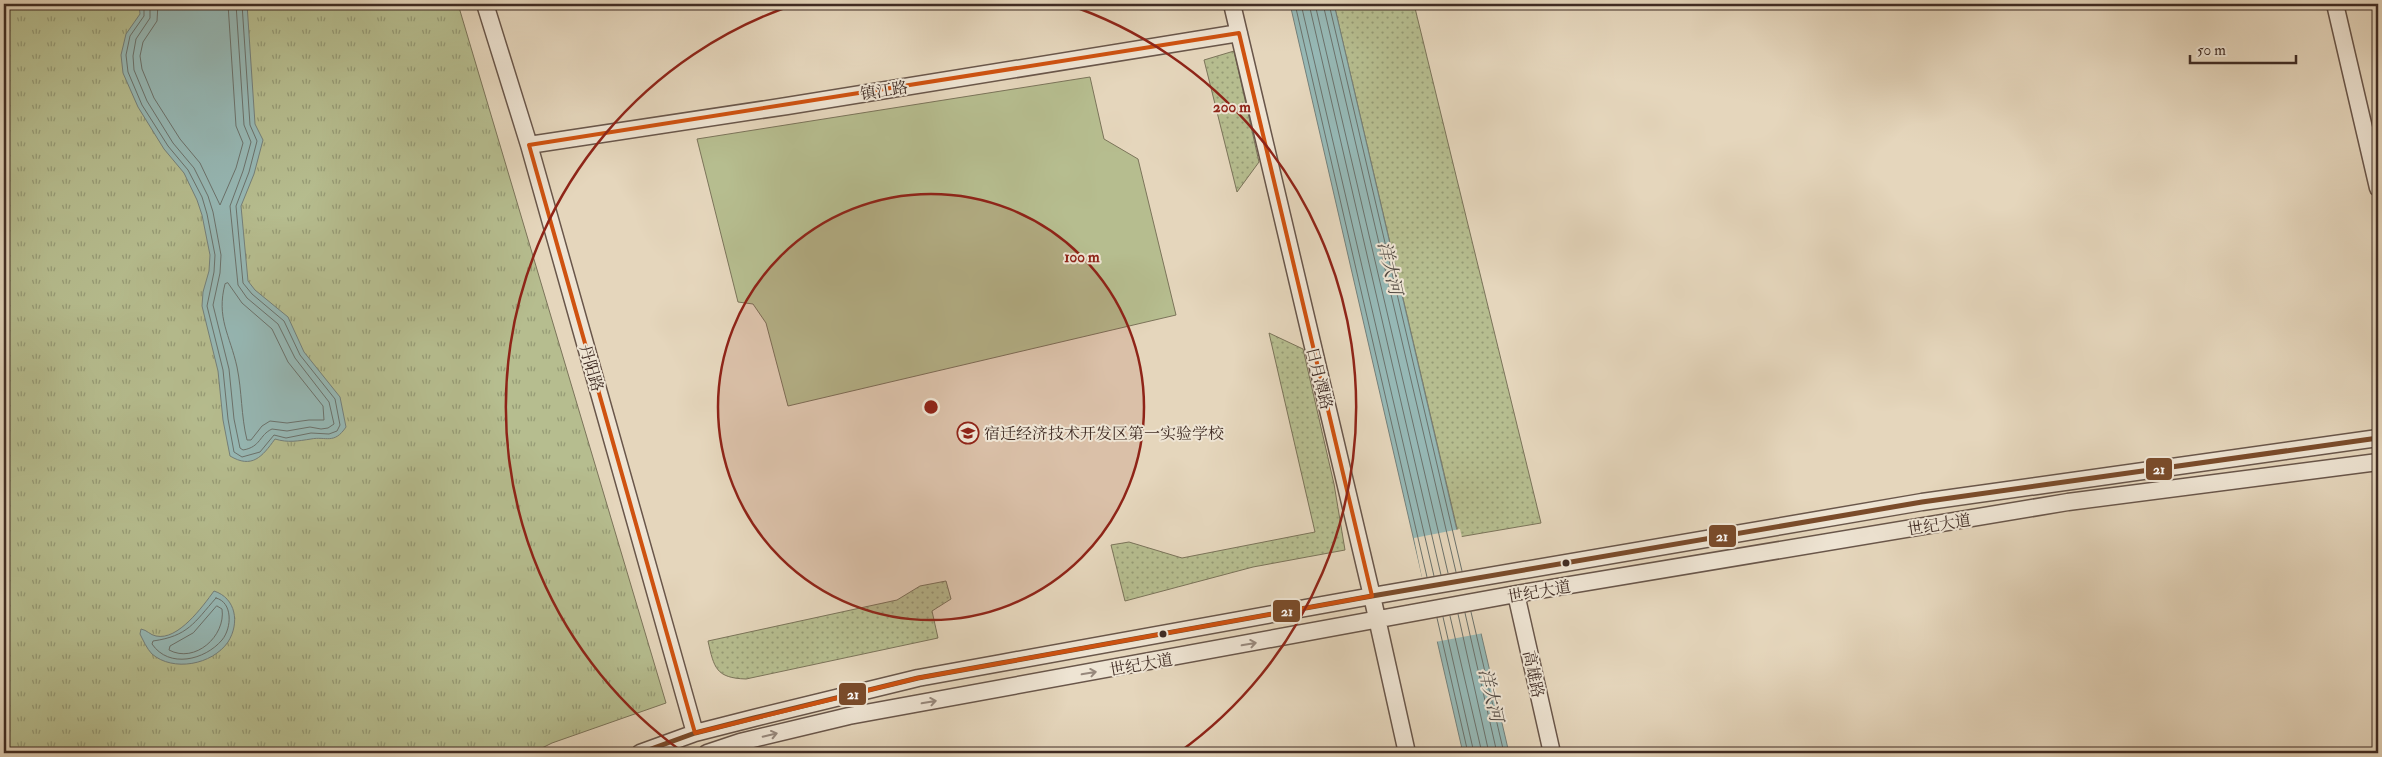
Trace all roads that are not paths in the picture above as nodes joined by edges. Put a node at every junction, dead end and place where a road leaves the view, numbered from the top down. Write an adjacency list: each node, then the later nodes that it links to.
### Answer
1 (485, 4): 5 (street, 丹阳路)
2 (1232, 4): 4 (street, 日月潭路)
3 (2335, 4): 6 (street)
4 (1239, 33): 5 (street, 镇江路); 10 (street, 日月潭路)
5 (529, 145): 12 (street, 丹阳路)
6 (2378, 188)
7 (2378, 438): 10 (street, 世纪大道)
8 (2378, 462): 9 (street, 世纪大道)
9 (1516, 594): 11 (street, 世纪大道); 16 (street, 高雄路)
10 (1372, 596): 11 (street, 日月潭路); 12 (street, 世纪大道)
11 (1377, 621): 14 (street, 世纪大道, one-way to 11); 15 (street, 日月潭路)
12 (695, 733): 13 (street, 世纪大道)
13 (640, 753)
14 (707, 753)
15 (1407, 753)
16 (1552, 753)

